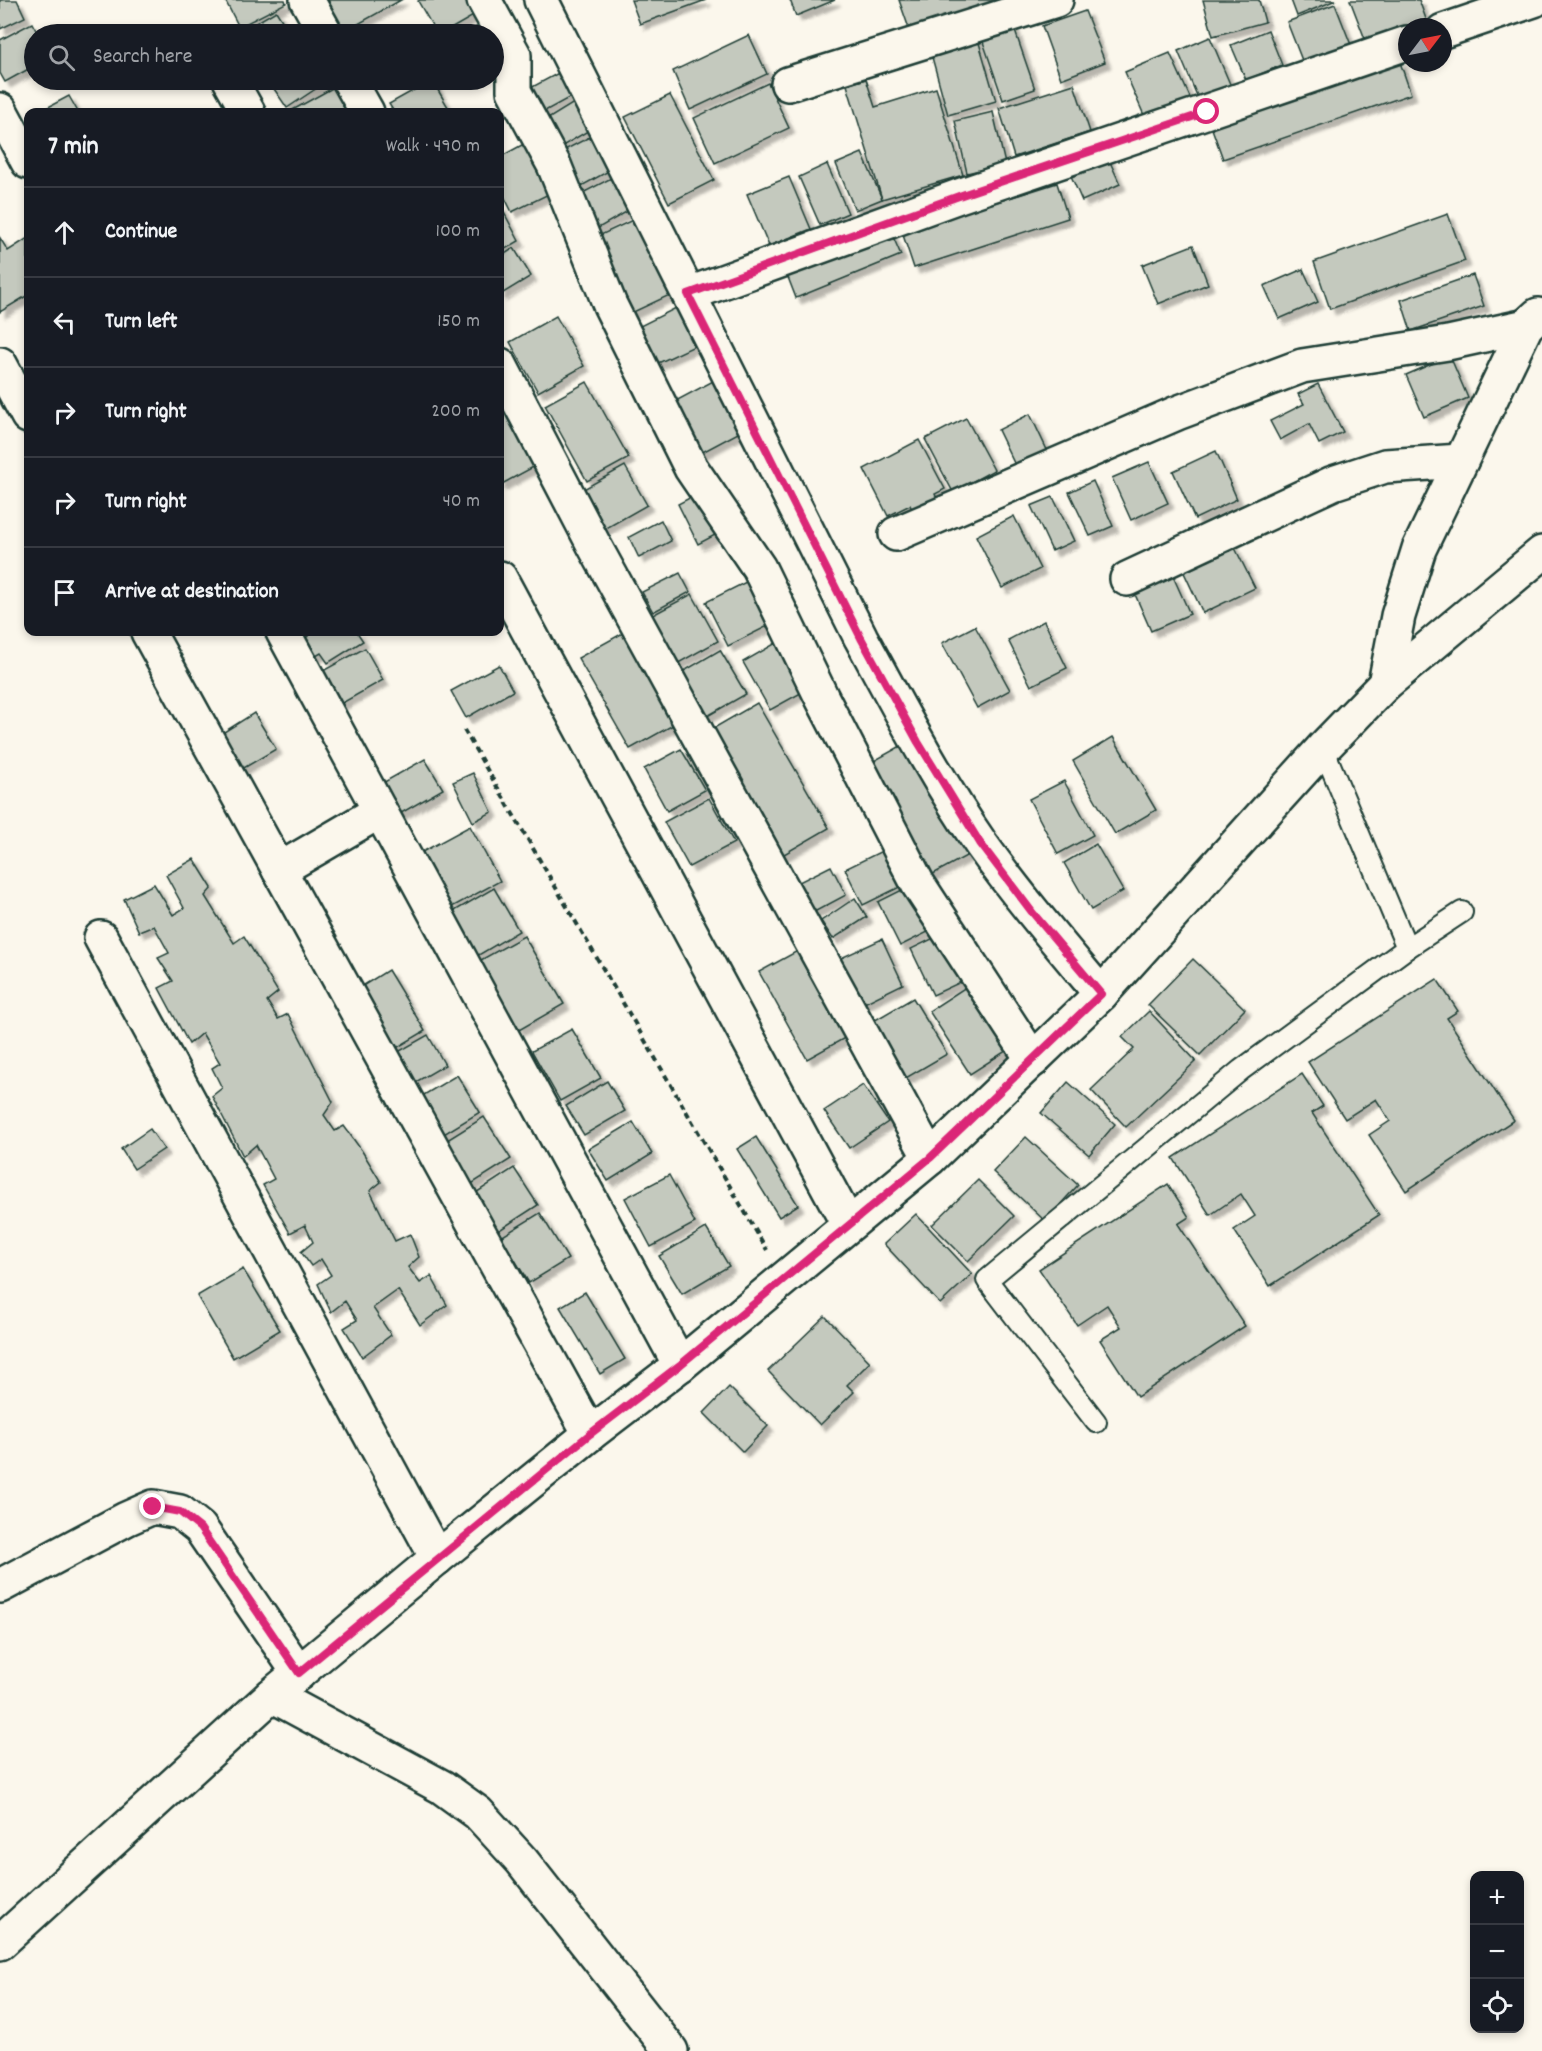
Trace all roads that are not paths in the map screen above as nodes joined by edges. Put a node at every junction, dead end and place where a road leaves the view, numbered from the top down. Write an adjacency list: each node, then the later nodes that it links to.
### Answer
1 (308, 0): 6 (street)
2 (484, 0): 7 (street)
3 (541, 0): 18 (street)
4 (1056, 0): 11 (street)
5 (1534, 0): 8 (street)
6 (321, 24)
7 (497, 24)
8 (1452, 28)
9 (504, 37): 38 (street)
10 (1398, 47): 18 (street)
11 (788, 84)
12 (236, 90): 14 (street)
13 (355, 90): 15 (street)
14 (246, 108)
15 (365, 108)
16 (0, 110): 17 (street)
17 (24, 155)
18 (688, 294): 37 (street)
19 (1534, 318): 23 (street); 24 (street)
20 (0, 364): 22 (street)
21 (504, 373): 39 (street)
22 (24, 409)
23 (1461, 461): 26 (street); 30 (street)
24 (896, 534)
25 (1542, 553): 30 (street)
26 (1127, 579)
27 (504, 585): 40 (street)
28 (149, 636): 33 (street)
29 (285, 636): 32 (street)
30 (1385, 684): 31 (street)
31 (1323, 748): 36 (lane); 37 (street)
32 (380, 811): 33 (street); 41 (street)
33 (279, 870): 43 (street)
34 (1462, 912): 36 (lane)
35 (102, 938): 44 (street)
36 (1407, 948): 42 (lane)
37 (1101, 994): 38 (street)
38 (1033, 1060): 39 (street)
39 (930, 1158): 40 (street)
40 (848, 1224): 41 (street)
41 (680, 1365): 43 (street)
42 (1096, 1422)
43 (590, 1434): 44 (street)
44 (437, 1558): 46 (street)
45 (0, 1586): 46 (street)
46 (299, 1673): 47 (street)
47 (272, 1695): 48 (street); 49 (street)
48 (0, 1943)
49 (671, 2051)

